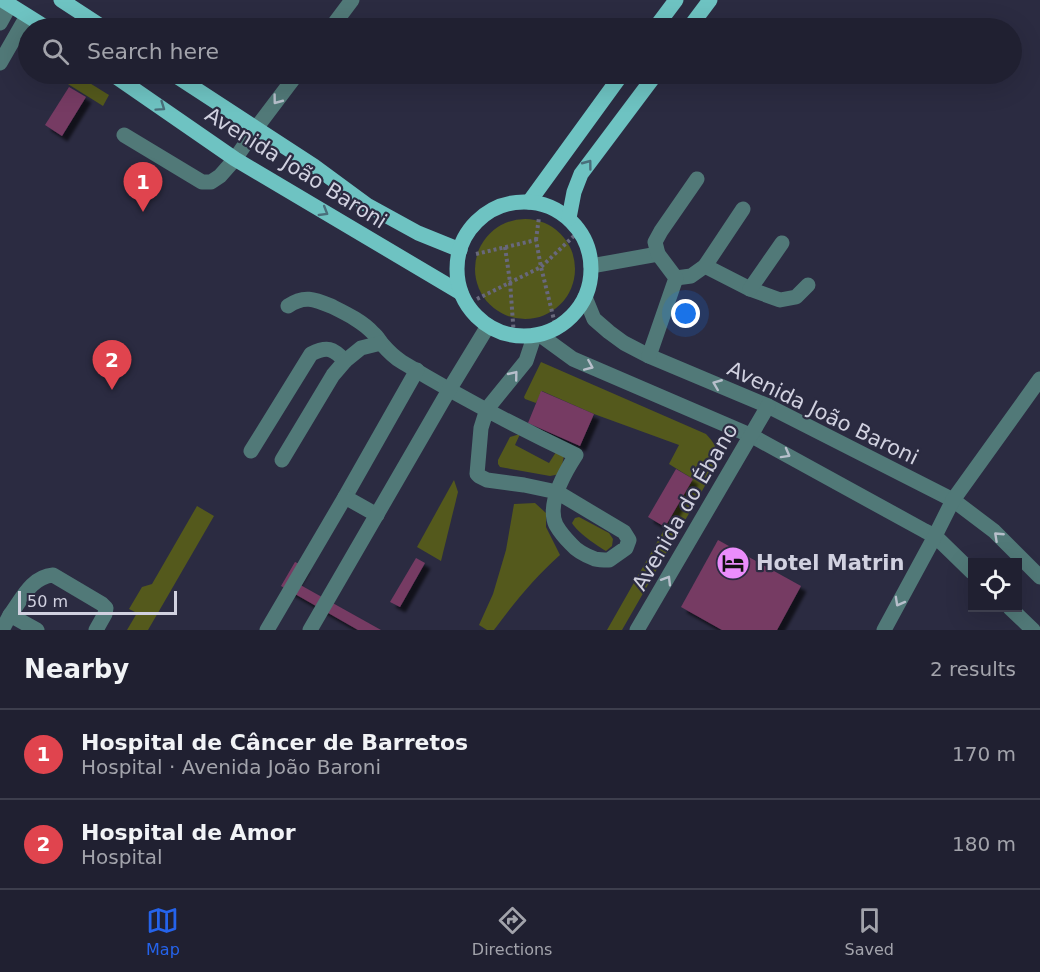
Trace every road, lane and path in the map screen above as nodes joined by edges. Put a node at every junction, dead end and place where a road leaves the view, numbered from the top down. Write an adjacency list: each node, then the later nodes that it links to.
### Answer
1 (352, 0): 9 (street)
2 (676, 0): 10 (main road)
3 (710, 0): 11 (main road)
4 (6, 2): 6 (main road); 12 (street)
5 (67, 2): 8 (main road)
6 (27, 16): 7 (main road)
7 (30, 18)
8 (90, 18)
9 (338, 18)
10 (662, 18)
11 (696, 18)
12 (0, 23)
13 (18, 32): 14 (street)
14 (0, 63)
15 (126, 84): 22 (main road, Avenida João Baroni, one-way to 22)
16 (189, 84): 20 (main road, Avenida João Baroni)
17 (289, 84): 20 (street, one-way to 20)
18 (615, 84): 24 (main road)
19 (648, 84): 26 (main road, one-way to 19)
20 (256, 127): 22 (street); 31 (main road, Avenida João Baroni)
21 (124, 135): 22 (street)
22 (235, 159): 41 (main road, Avenida João Baroni, one-way to 41)
23 (697, 179): 32 (street)
24 (535, 203): 26 (main road); 28 (path); 31 (main road)
25 (743, 208): 34 (street)
26 (569, 218): 27 (main road)
27 (580, 231): 33 (main road); 35 (path)
28 (537, 240): 30 (path); 35 (path)
29 (782, 243): 39 (street)
30 (505, 247): 31 (path); 37 (path)
31 (459, 254): 41 (main road)
32 (658, 254): 33 (street); 36 (street)
33 (591, 266): 40 (main road)
34 (705, 266): 36 (street); 39 (street)
35 (541, 267): 37 (path); 44 (path)
36 (676, 278): 48 (street)
37 (510, 282): 41 (path); 45 (path)
38 (808, 285): 39 (street)
39 (750, 289)
40 (585, 297): 44 (main road); 48 (street, Avenida João Baroni)
41 (464, 299): 43 (main road, Avenida João Baroni)
42 (288, 306): 47 (street)
43 (488, 326): 45 (main road); 52 (street)
44 (556, 328): 46 (main road)
45 (514, 336): 46 (main road)
46 (537, 336): 54 (street, one-way to 46); 55 (street, one-way to 55)
47 (381, 343): 49 (street); 50 (street)
48 (649, 356): 53 (street, Avenida João Baroni, one-way to 48)
49 (345, 361): 56 (street); 57 (street)
50 (417, 370): 52 (street); 59 (street)
51 (1040, 379): 60 (street)
52 (449, 390): 54 (street); 61 (street)
53 (768, 406): 55 (street, Avenida do Ébano); 60 (street, Avenida João Baroni)
54 (487, 409): 58 (street); 58 (street)
55 (752, 436): 62 (street, one-way to 62); 72 (street, Avenida do Ébano, one-way to 55)
56 (251, 451)
57 (282, 460)
58 (557, 492): 58 (street)
59 (345, 497): 61 (street); 70 (street)
60 (952, 500): 62 (street); 64 (street, Avenida João Baroni, one-way to 60)
61 (377, 515): 71 (street)
62 (935, 537): 63 (street); 73 (street, one-way to 73)
63 (968, 568)
64 (1040, 577)
65 (1014, 612): 74 (street)
66 (10, 615): 67 (street); 68 (street); 69 (street)
67 (2, 630)
68 (37, 630)
69 (96, 630)
70 (267, 630)
71 (310, 630)
72 (638, 630)
73 (884, 630)
74 (1034, 630)

